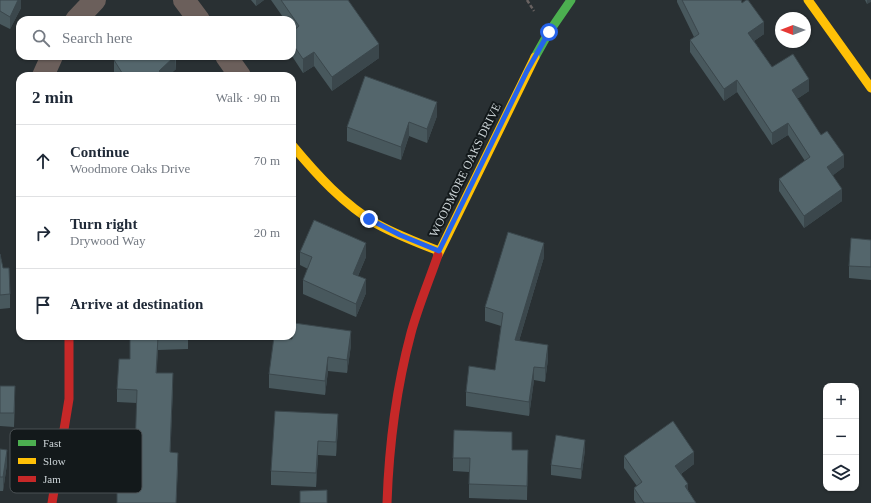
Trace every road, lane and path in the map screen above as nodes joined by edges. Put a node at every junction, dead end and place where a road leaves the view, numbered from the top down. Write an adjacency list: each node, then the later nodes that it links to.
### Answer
1 (95, 0): 5 (street)
2 (184, 0): 6 (street)
3 (571, 0): 13 (street, WOODMORE OAKS DRIVE)
4 (808, 0): 11 (street)
5 (80, 16)
6 (196, 16)
7 (50, 60): 9 (street)
8 (229, 60): 10 (street)
9 (45, 72)
10 (237, 72)
11 (871, 88)
12 (296, 150): 13 (street)
13 (439, 251): 18 (street, WOODMORE OAKS DRIVE)
14 (69, 340): 15 (street)
15 (65, 429)
16 (54, 493): 17 (street)
17 (52, 503)
18 (387, 503)

